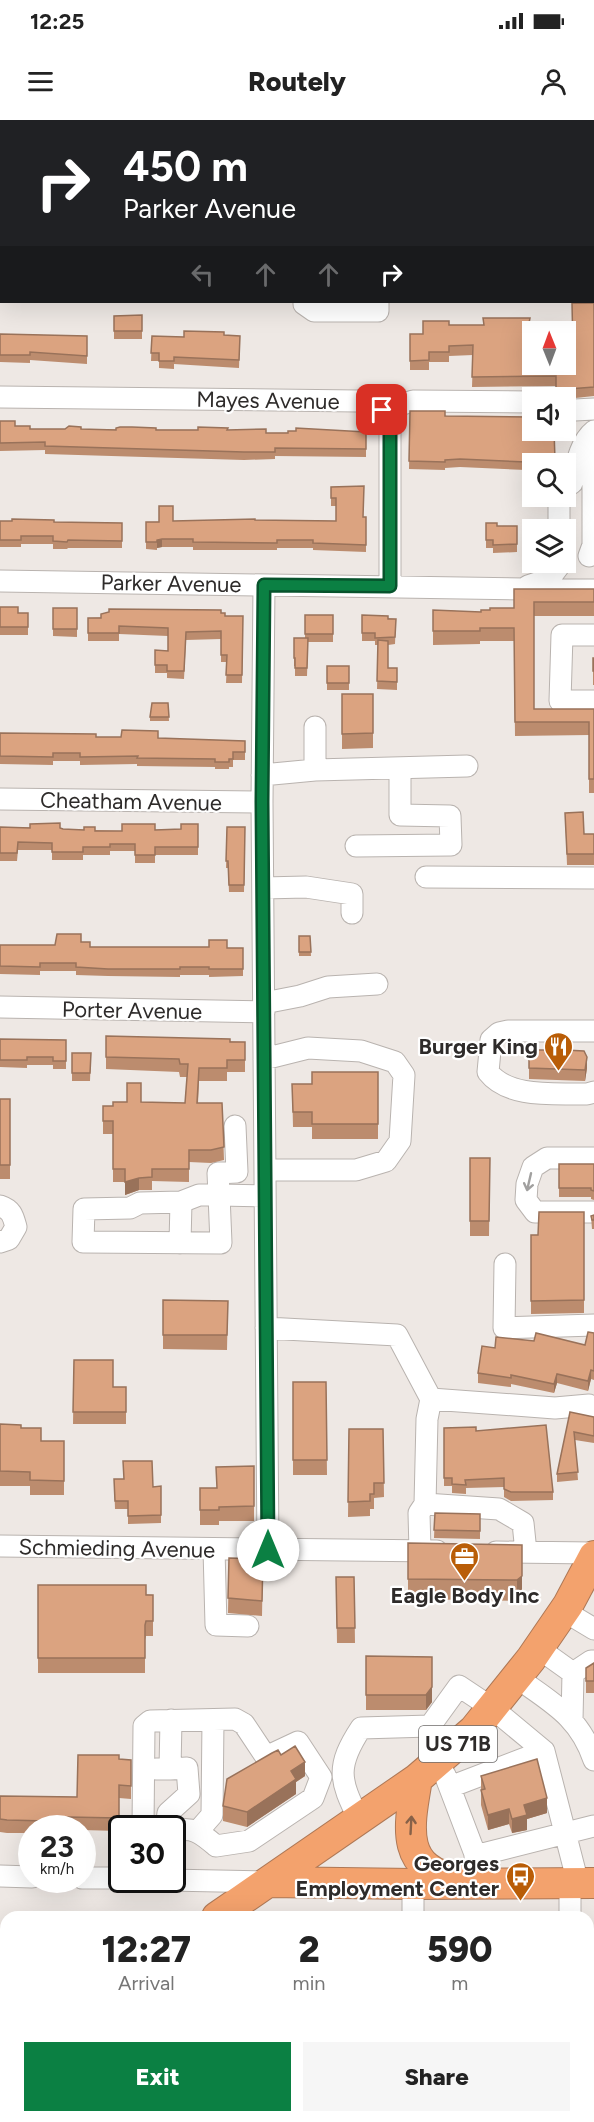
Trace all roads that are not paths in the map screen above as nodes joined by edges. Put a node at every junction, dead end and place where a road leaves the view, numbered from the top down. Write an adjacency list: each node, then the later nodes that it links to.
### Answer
1 (304, 303): 2 (street)
2 (378, 303)
3 (0, 397): 5 (street, Mayes Avenue)
4 (522, 402): 5 (street)
5 (382, 410): 13 (street)
6 (589, 439): 7 (street); 8 (street)
7 (576, 465)
8 (591, 556): 9 (street)
9 (576, 559)
10 (553, 573): 14 (street)
11 (0, 581): 12 (street, Parker Avenue)
12 (264, 585): 13 (street, Parker Avenue); 22 (street)
13 (390, 586): 14 (street, Parker Avenue)
14 (521, 588): 15 (street, Parker Avenue)
15 (594, 590)
16 (594, 634): 17 (street)
17 (594, 701)
18 (315, 727): 21 (street)
19 (467, 766): 20 (street)
20 (400, 768): 21 (street); 25 (street)
21 (315, 770): 22 (street)
22 (262, 775): 24 (street)
23 (0, 799): 24 (street, Cheatham Avenue)
24 (262, 802): 28 (street)
25 (356, 846)
26 (426, 877): 27 (street)
27 (594, 878)
28 (263, 888): 29 (street); 32 (street)
29 (352, 913)
30 (376, 984): 32 (street, Porter Avenue)
31 (0, 1007): 32 (street, Porter Avenue)
32 (264, 1007): 34 (street)
33 (594, 1031): 35 (street)
34 (264, 1059): 38 (street); 38 (street)
35 (594, 1092)
36 (235, 1125): 39 (street)
37 (594, 1158): 44 (street, one-way to 44)
38 (265, 1170): 40 (street)
39 (219, 1195): 40 (street); 41 (street); 47 (street)
40 (265, 1196): 50 (street)
41 (181, 1202): 43 (street); 47 (street)
42 (0, 1206): 45 (street)
43 (130, 1208): 46 (street); 46 (street)
44 (594, 1212)
45 (0, 1242)
46 (129, 1242): 47 (street)
47 (180, 1243)
48 (505, 1264): 49 (street)
49 (594, 1325)
50 (266, 1329): 51 (street); 56 (street)
51 (431, 1399): 52 (street); 53 (street)
52 (594, 1408)
53 (425, 1504): 57 (street); 60 (street)
54 (0, 1546): 55 (street, Schmieding Avenue)
55 (214, 1549): 56 (street, Schmieding Avenue); 63 (street)
56 (268, 1550): 57 (street, Schmieding Avenue)
57 (420, 1551): 58 (street, Schmieding Avenue)
58 (455, 1551)
59 (479, 1552): 60 (street)
60 (526, 1552): 61 (street)
61 (594, 1555): 62 (highway, US 71B)
62 (564, 1611): 64 (street); 65 (highway, US 71B)
63 (248, 1626)
64 (594, 1629)
65 (538, 1648): 68 (street); 69 (highway, US 71B)
66 (594, 1661): 68 (street)
67 (594, 1669): 68 (street)
68 (573, 1672): 73 (street)
69 (516, 1677): 70 (highway, US 71B); 73 (street)
70 (492, 1708): 74 (street); 79 (highway, US 71B); 83 (street)
71 (171, 1720): 72 (street); 76 (street); 77 (street)
72 (213, 1720): 78 (street); 78 (street)
73 (581, 1722): 75 (street)
74 (544, 1751): 79 (street); 87 (street)
75 (594, 1760)
76 (170, 1769): 77 (street); 82 (street)
77 (143, 1770): 81 (street)
78 (239, 1773): 86 (street); 86 (street)
79 (445, 1773): 80 (highway, US 71B); 88 (street)
80 (417, 1779): 83 (highway, US 71B); 88 (highway, one-way to 80)
81 (142, 1815)
82 (168, 1815)
83 (359, 1819): 92 (highway, US 71B)
84 (594, 1826): 87 (street)
85 (186, 1830): 86 (street)
86 (198, 1831)
87 (566, 1832): 88 (street); 93 (street)
88 (479, 1874): 93 (highway); 94 (highway)
89 (0, 1876): 90 (street)
90 (18, 1877)
91 (186, 1880): 92 (street)
92 (269, 1882): 94 (highway); 95 (highway, US 71B)
93 (580, 1883): 97 (street)
94 (413, 1884): 96 (street)
95 (226, 1911)
96 (413, 1911)
97 (572, 1911)

